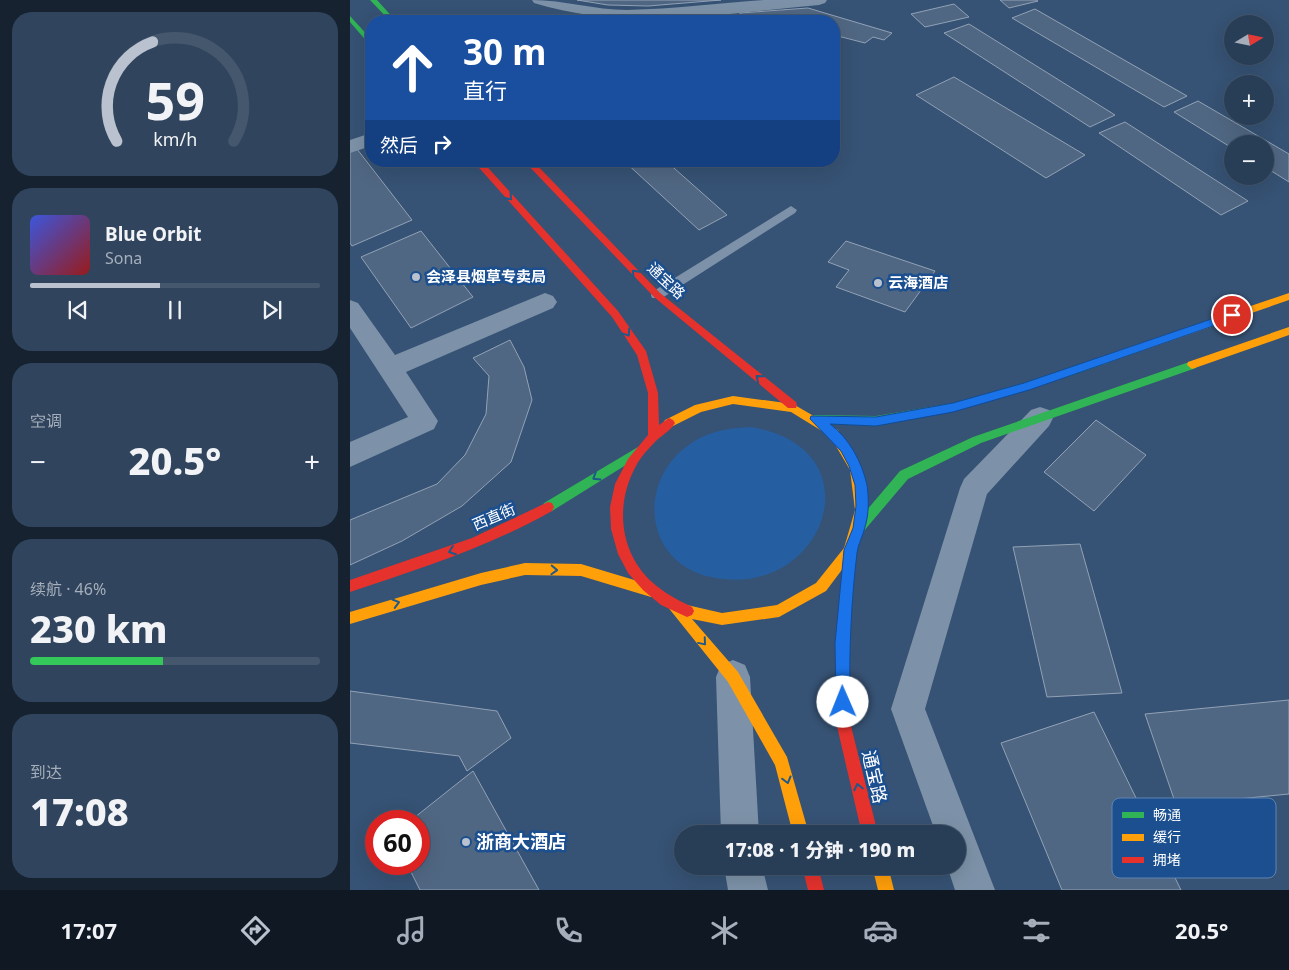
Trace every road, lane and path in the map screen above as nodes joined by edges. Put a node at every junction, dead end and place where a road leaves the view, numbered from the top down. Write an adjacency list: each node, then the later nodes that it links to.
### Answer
1 (373, 0): 4 (main road)
2 (540, 0): 5 (street)
3 (819, 0): 6 (street)
4 (387, 15)
5 (608, 15)
6 (655, 15)
7 (350, 18): 8 (main road)
8 (365, 36)
9 (365, 141): 10 (street)
10 (350, 147)
11 (482, 167): 23 (main road, one-way to 23)
12 (534, 167): 14 (main road, 通宝路, one-way to 12)
13 (791, 210): 14 (lane)
14 (657, 296): 20 (main road, 通宝路, one-way to 14)
15 (1289, 296): 22 (main road)
16 (545, 302): 19 (street)
17 (350, 309): 19 (street)
18 (1289, 330): 21 (main road)
19 (390, 368): 25 (street)
20 (797, 409): 22 (main road); 23 (main road)
21 (1040, 418): 26 (main road); 36 (street)
22 (815, 419): 26 (main road)
23 (653, 435): 24 (main road)
24 (638, 452): 28 (main road, 西直街, one-way to 28); 29 (main road)
25 (350, 456)
26 (859, 528): 27 (main road)
27 (851, 550): 30 (main road); 35 (main road, 通宝路, one-way to 27)
28 (350, 586)
29 (651, 591): 30 (main road); 31 (main road, one-way to 29)
30 (672, 605): 32 (main road, one-way to 32)
31 (350, 618)
32 (732, 677): 33 (street); 34 (main road, one-way to 34)
33 (740, 825)
34 (799, 825)
35 (868, 825)
36 (951, 825)
37 (966, 863): 44 (street)
38 (745, 875): 41 (street)
39 (812, 875): 42 (main road)
40 (882, 875): 43 (main road)
41 (748, 890)
42 (816, 890)
43 (886, 890)
44 (976, 890)

